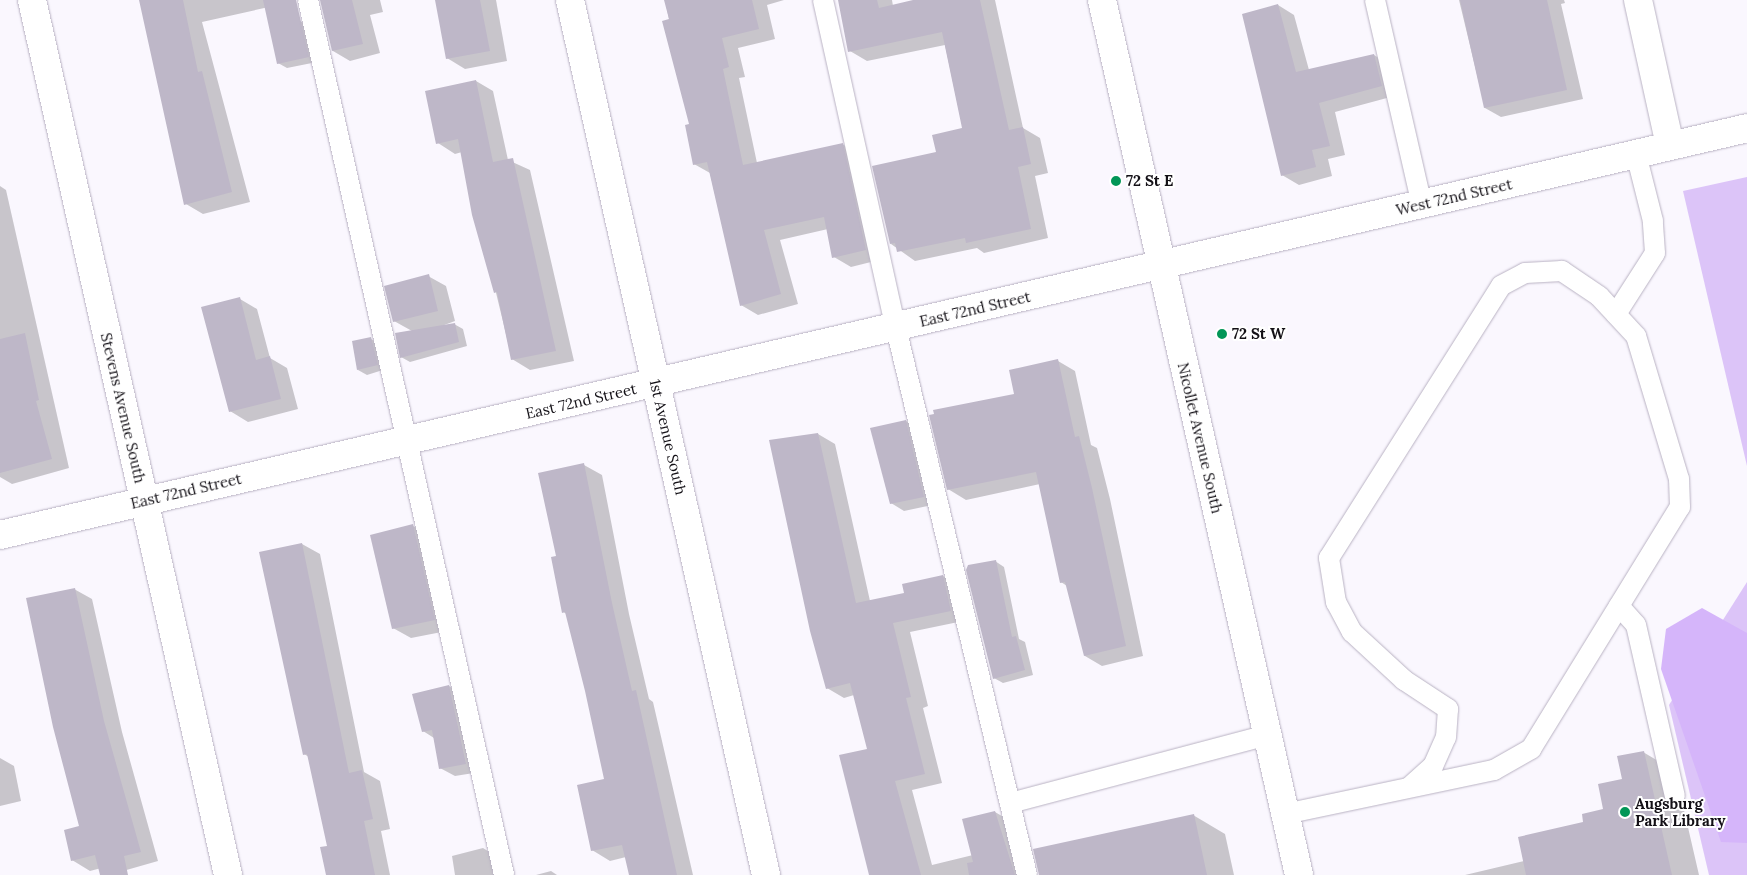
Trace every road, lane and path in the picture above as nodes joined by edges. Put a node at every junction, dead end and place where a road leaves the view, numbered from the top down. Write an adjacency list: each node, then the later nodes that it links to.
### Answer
1 (32, 0): 17 (street, Stevens Avenue South)
2 (308, 0): 16 (lane)
3 (570, 0): 15 (street, 1st Avenue South)
4 (823, 0): 14 (lane)
5 (1102, 0): 12 (street, Nicollet Avenue South)
6 (1375, 0): 11 (lane)
7 (1638, 0): 9 (street)
8 (1747, 128): 9 (street, West 72nd Street)
9 (1670, 146): 10 (street, West 72nd Street)
10 (1636, 154): 11 (street, West 72nd Street); 13 (lane)
11 (1422, 205): 12 (street, West 72nd Street)
12 (1162, 266): 14 (street, East 72nd Street); 20 (street, Nicollet Avenue South)
13 (1616, 314): 19 (lane); 21 (lane)
14 (896, 328): 15 (street, East 72nd Street); 23 (lane)
15 (656, 384): 16 (street, East 72nd Street); 27 (street, 1st Avenue South)
16 (406, 441): 17 (street, East 72nd Street); 26 (lane)
17 (144, 501): 18 (street, East 72nd Street); 25 (street, Stevens Avenue South)
18 (0, 535)
19 (1619, 606): 21 (lane); 22 (lane)
20 (1267, 735): 23 (lane); 24 (street, Nicollet Avenue South)
21 (1410, 787): 24 (lane)
22 (1675, 796)
23 (1010, 802): 28 (lane)
24 (1285, 814): 29 (street, Nicollet Avenue South)
25 (228, 875)
26 (504, 875)
27 (766, 875)
28 (1027, 875)
29 (1299, 875)

